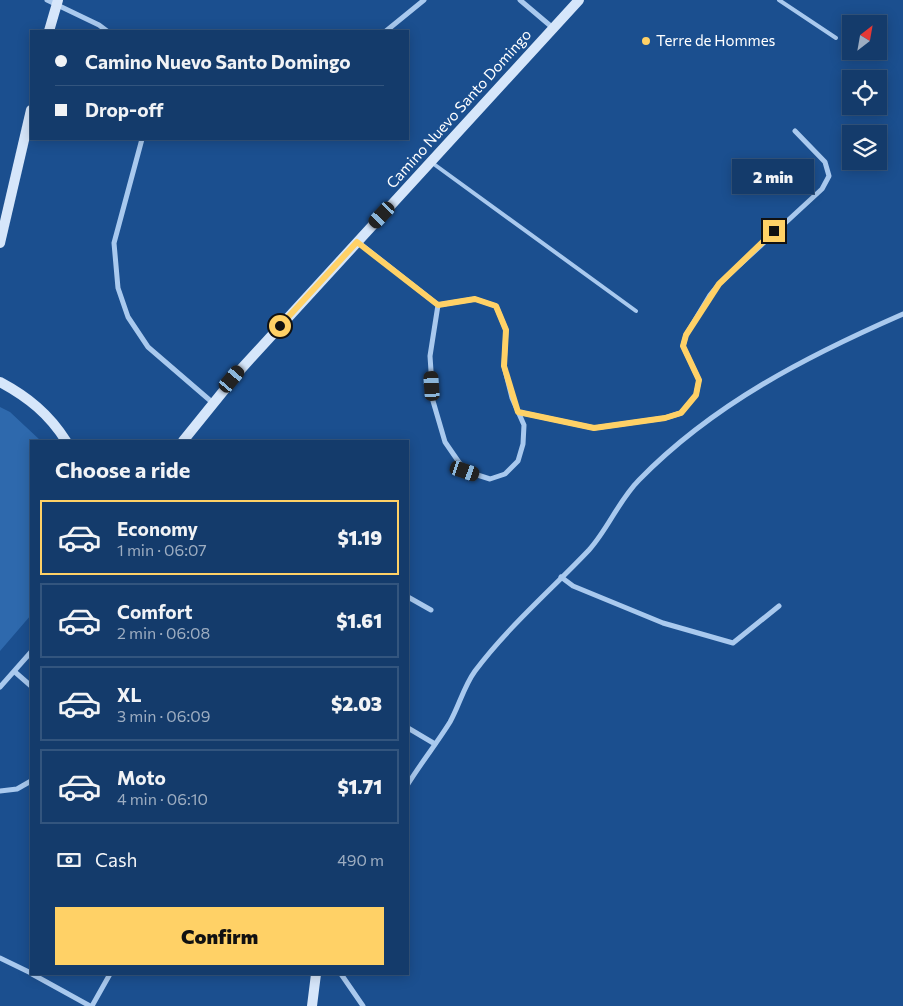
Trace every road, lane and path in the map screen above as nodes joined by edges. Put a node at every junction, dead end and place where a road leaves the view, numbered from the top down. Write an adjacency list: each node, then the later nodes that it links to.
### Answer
1 (424, 0): 9 (street)
2 (520, 0): 6 (street)
3 (579, 0): 6 (street, Camino Nuevo Santo Domingo)
4 (779, 0): 10 (lane)
5 (54, 1): 7 (street); 8 (street)
6 (553, 28): 14 (street, Camino Nuevo Santo Domingo)
7 (50, 30)
8 (106, 30)
9 (387, 30)
10 (836, 38)
11 (30, 114): 16 (street)
12 (795, 131): 22 (street)
13 (142, 140): 21 (street)
14 (431, 162): 15 (street, Camino Nuevo Santo Domingo); 18 (lane)
15 (357, 242): 17 (street); 21 (street, Camino Nuevo Santo Domingo)
16 (0, 243)
17 (438, 305): 22 (street); 22 (street)
18 (636, 311)
19 (903, 314): 25 (street)
20 (0, 382): 23 (street)
21 (213, 403): 24 (street, Camino Nuevo Santo Domingo)
22 (518, 412)
23 (65, 440)
24 (184, 440)
25 (561, 577): 27 (street); 34 (street)
26 (409, 598): 28 (street)
27 (779, 606)
28 (431, 610)
29 (30, 653): 30 (street)
30 (15, 672): 31 (street); 32 (street)
31 (30, 685)
32 (0, 687)
33 (409, 729): 34 (street)
34 (434, 744): 36 (street)
35 (30, 782): 37 (street)
36 (409, 782)
37 (0, 791)
38 (0, 958): 39 (street)
39 (30, 973)
40 (34, 975): 44 (street)
41 (109, 975): 44 (street)
42 (316, 975): 45 (street)
43 (342, 975): 46 (street)
44 (91, 1006)
45 (312, 1006)
46 (363, 1006)

